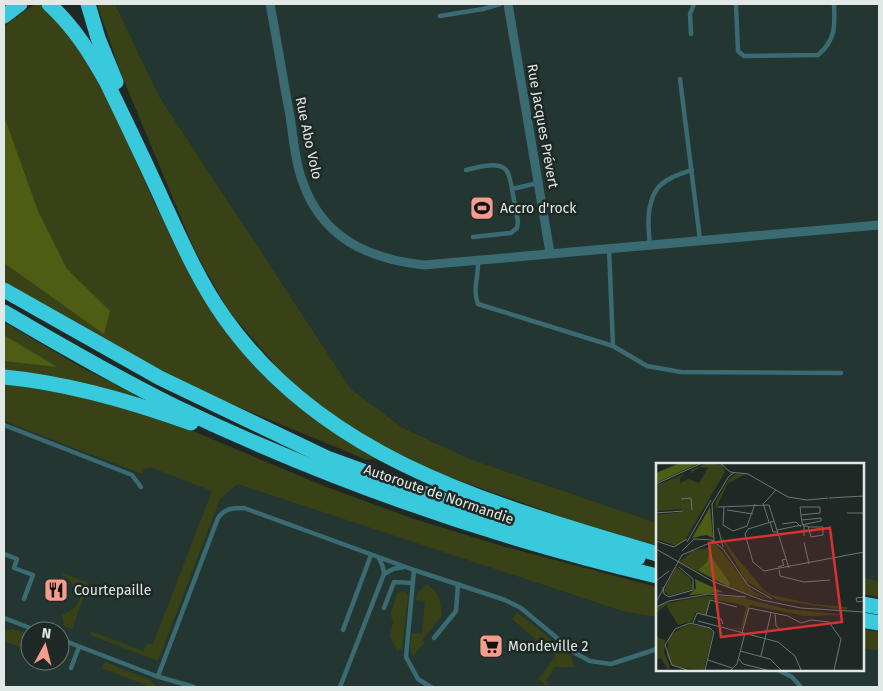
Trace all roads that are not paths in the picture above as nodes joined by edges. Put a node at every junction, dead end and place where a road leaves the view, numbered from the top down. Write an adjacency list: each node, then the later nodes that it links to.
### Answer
1 (20, 4): 10 (highway)
2 (88, 4): 14 (highway)
3 (270, 4): 25 (street, Rue Abo Volo)
4 (500, 4): 11 (lane)
5 (508, 4): 17 (street, Rue Jacques Prévert)
6 (694, 4): 12 (lane)
7 (736, 4): 8 (lane)
8 (834, 4)
9 (50, 5): 14 (highway)
10 (4, 16)
11 (440, 16)
12 (691, 34)
13 (680, 79): 16 (lane)
14 (130, 129): 35 (highway)
15 (466, 170): 18 (lane)
16 (692, 170): 21 (lane); 22 (lane)
17 (538, 183): 18 (lane); 24 (street, Rue Jacques Prévert)
18 (512, 189): 20 (lane)
19 (879, 225): 21 (street, Rue Abo Volo)
20 (473, 237)
21 (700, 240): 22 (street, Rue Abo Volo)
22 (650, 245): 23 (street, Rue Abo Volo)
23 (609, 248): 24 (street, Rue Abo Volo); 28 (lane)
24 (550, 253): 25 (street, Rue Abo Volo)
25 (478, 260): 28 (lane)
26 (4, 290): 38 (highway)
27 (4, 312): 31 (highway, Autoroute de Normandie)
28 (613, 346): 29 (lane)
29 (841, 373)
30 (4, 376): 31 (highway)
31 (217, 425): 42 (highway, Autoroute de Normandie)
32 (4, 426): 33 (lane)
33 (141, 487)
34 (4, 554): 45 (lane)
35 (656, 554)
36 (371, 555): 37 (lane); 53 (lane); 60 (lane)
37 (378, 557): 39 (lane); 41 (lane)
38 (656, 562)
39 (405, 567): 40 (lane); 41 (lane)
40 (414, 570): 43 (lane); 44 (lane)
41 (384, 574): 64 (lane)
42 (656, 576)
43 (413, 583): 47 (lane); 65 (lane)
44 (458, 584): 54 (lane); 57 (lane)
45 (24, 599)
46 (863, 604): 48 (highway)
47 (384, 608)
48 (879, 608)
49 (5, 619): 52 (lane)
50 (863, 620): 51 (highway)
51 (879, 623)
52 (20, 624)
53 (343, 630)
54 (434, 638)
55 (70, 643): 56 (lane)
56 (79, 646): 58 (lane); 60 (lane)
57 (656, 649)
58 (71, 668)
59 (780, 671): 66 (lane)
60 (158, 676): 61 (lane)
61 (175, 681): 62 (lane); 63 (lane)
62 (173, 687)
63 (194, 687)
64 (340, 687)
65 (431, 687)
66 (801, 687)

